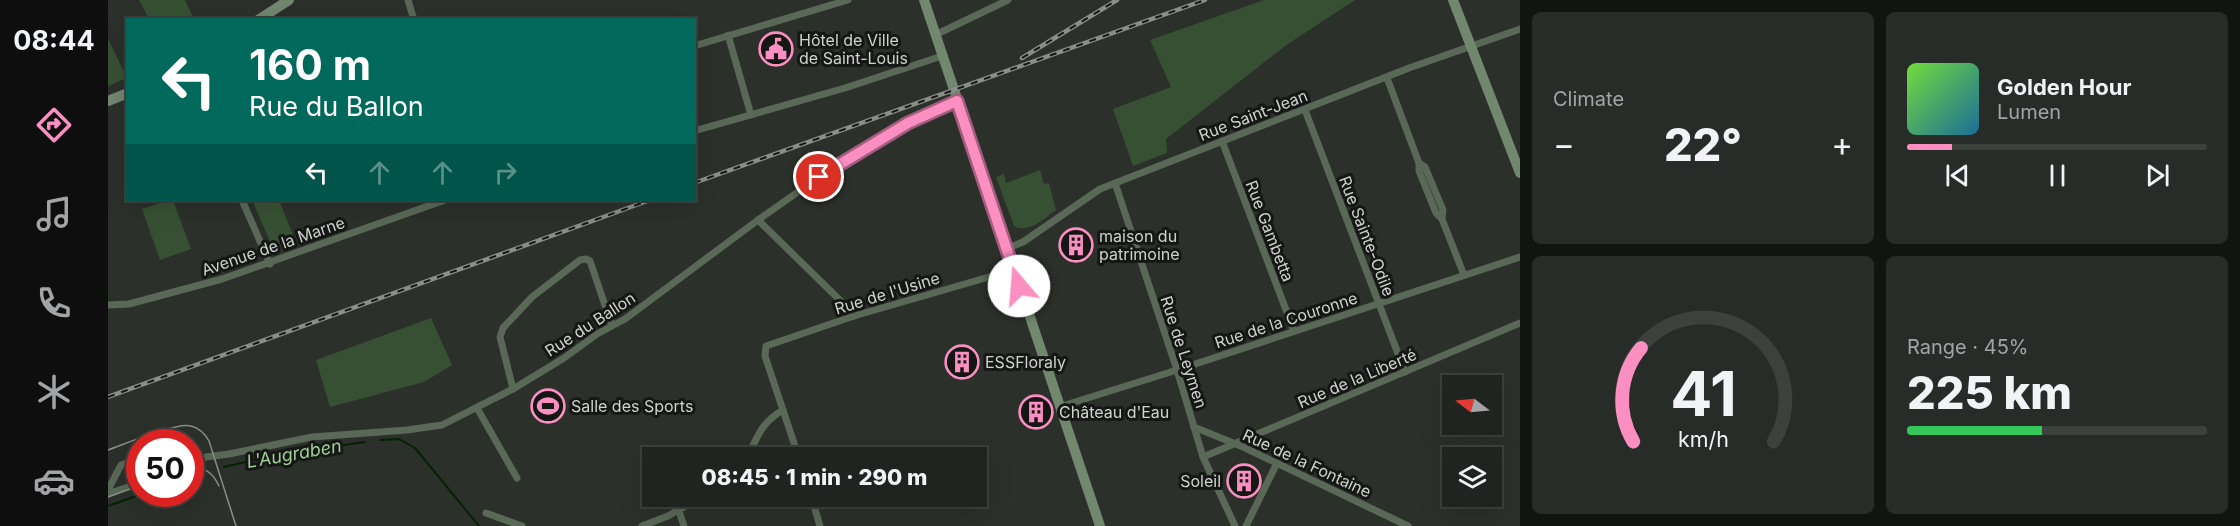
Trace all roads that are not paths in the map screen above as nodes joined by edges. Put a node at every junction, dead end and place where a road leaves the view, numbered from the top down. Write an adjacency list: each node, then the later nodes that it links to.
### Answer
1 (408, 0): 8 (street)
2 (848, 0): 11 (street)
3 (924, 0): 10 (main road)
4 (1008, 0): 10 (street)
5 (1453, 0): 13 (main road)
6 (284, 1): 7 (main road)
7 (261, 18)
8 (413, 18)
9 (1520, 29): 13 (street, Rue Saint-Jean)
10 (935, 35): 14 (main road)
11 (728, 36): 12 (street); 20 (street)
12 (696, 45)
13 (1471, 46): 15 (street, Rue Saint-Jean); 23 (main road)
14 (942, 56): 18 (main road); 20 (street)
15 (1387, 78): 19 (street, Rue Saint-Jean); 32 (street)
16 (126, 94): 17 (main road)
17 (108, 101)
18 (957, 101): 27 (street, Rue du Ballon); 28 (main road)
19 (1305, 110): 22 (street, Rue Saint-Jean); 33 (street, Rue Sainte-Odile)
20 (751, 115): 21 (street)
21 (696, 130)
22 (1222, 141): 24 (street, Rue Saint-Jean); 38 (street, Rue Gambetta)
23 (1520, 173)
24 (1115, 183): 28 (street, Rue Saint-Jean); 39 (street, Rue de Leymen)
25 (242, 201): 30 (street)
26 (442, 201): 30 (street, Avenue de la Marne)
27 (758, 220): 35 (street); 37 (street, Rue du Ballon)
28 (1006, 249): 31 (main road)
29 (1520, 257): 32 (street, Rue de la Couronne)
30 (270, 264): 34 (street, Avenue de la Marne)
31 (1013, 270): 35 (street, Rue de l'Usine); 42 (main road)
32 (1464, 275): 33 (street, Rue de la Couronne)
33 (1379, 304): 38 (street, Rue de la Couronne); 40 (street, Rue Sainte-Odile)
34 (108, 305)
35 (854, 316): 44 (street, Rue de l'Usine)
36 (1520, 323): 40 (street, Rue de la Liberté)
37 (612, 326): 41 (street, Rue du Ballon); 41 (street)
38 (1294, 331): 39 (street, Rue de la Couronne)
39 (1177, 370): 42 (street, Rue de la Couronne); 45 (street, Rue de Leymen)
40 (1405, 372): 46 (street, Rue de la Liberté)
41 (513, 389): 43 (street, Rue du Ballon)
42 (1059, 406): 65 (main road)
43 (477, 408): 50 (street, Rue du Ballon); 53 (street)
44 (783, 410): 47 (street); 48 (street)
45 (1194, 427): 46 (street, Rue de la Fontaine); 49 (street, Rue de Leymen)
46 (1236, 444): 49 (street, Rue de la Liberté); 52 (street, Rue de la Fontaine)
47 (752, 447)
48 (795, 447)
49 (1203, 457): 66 (street, Rue de Leymen)
50 (204, 459)
51 (126, 463): 55 (street)
52 (1277, 463): 67 (street); 68 (street, Rue de la Fontaine)
53 (517, 478)
54 (126, 487): 55 (street)
55 (108, 492)
56 (679, 507): 59 (street)
57 (685, 507): 59 (street)
58 (814, 507): 64 (street)
59 (680, 510): 62 (street); 63 (street)
60 (486, 513): 61 (street)
61 (522, 526)
62 (642, 526)
63 (684, 526)
64 (820, 526)
65 (1100, 526)
66 (1235, 526)
67 (1246, 526)
68 (1408, 526)

